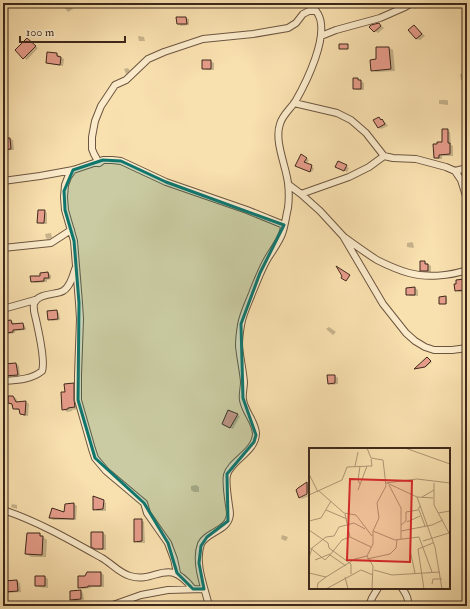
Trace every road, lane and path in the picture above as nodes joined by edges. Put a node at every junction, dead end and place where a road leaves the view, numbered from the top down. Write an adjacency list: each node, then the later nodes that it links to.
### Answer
1 (304, 3): 3 (street)
2 (412, 3): 4 (street)
3 (316, 11): 4 (street); 7 (street)
4 (321, 36): 5 (street)
5 (294, 103): 6 (street); 12 (street)
6 (384, 156): 10 (street); 13 (street)
7 (98, 163): 9 (street); 15 (street)
8 (467, 168): 10 (street)
9 (73, 170): 11 (street); 16 (street)
10 (454, 171): 14 (street)
11 (3, 181)
12 (288, 184): 13 (street); 15 (street)
13 (301, 194): 17 (street)
14 (467, 199)
15 (284, 225): 27 (street)
16 (71, 230): 18 (street); 19 (street)
17 (342, 236): 20 (street); 23 (street)
18 (3, 248)
19 (76, 267): 21 (street); 26 (street)
20 (467, 270)
21 (35, 300): 22 (street); 24 (street)
22 (3, 309)
23 (467, 348)
24 (3, 380)
25 (3, 510): 26 (street)
26 (177, 573): 28 (street)
27 (204, 588): 28 (street); 32 (street)
28 (192, 589): 31 (street)
29 (377, 589): 33 (street)
30 (403, 589): 34 (street)
31 (110, 606)
32 (210, 606)
33 (368, 606)
34 (408, 606)

